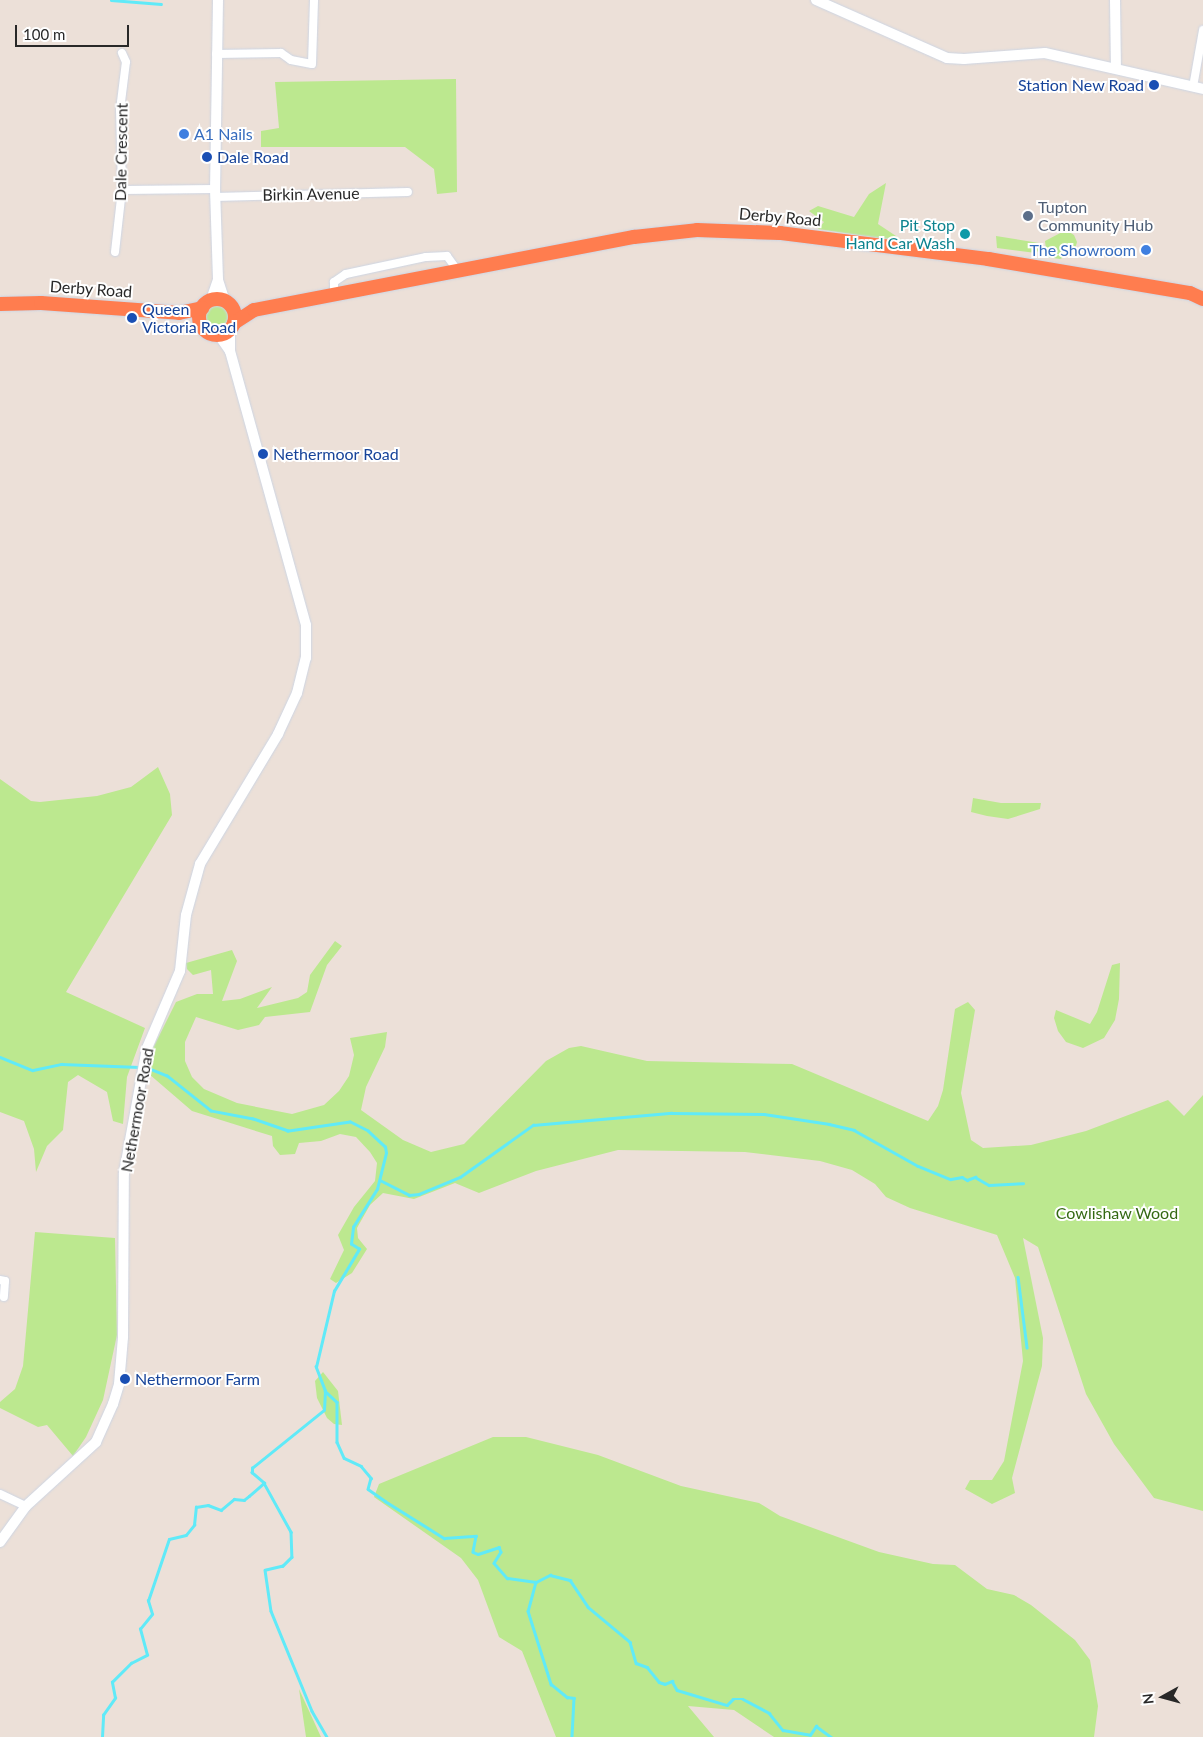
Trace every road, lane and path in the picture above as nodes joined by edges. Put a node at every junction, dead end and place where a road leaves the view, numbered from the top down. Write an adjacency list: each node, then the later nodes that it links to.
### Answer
1 (218, 0): 7 (street)
2 (314, 0): 7 (street)
3 (816, 0): 8 (street)
4 (1115, 0): 8 (street)
5 (1203, 30): 9 (street)
6 (122, 53): 10 (street, Dale Crescent)
7 (216, 54): 12 (street)
8 (1116, 68): 9 (street)
9 (1198, 88)
10 (122, 190): 12 (street); 13 (street, Dale Crescent)
11 (408, 192): 12 (street, Birkin Avenue)
12 (215, 193): 19 (street)
13 (115, 252)
14 (457, 270): 15 (highway, Derby Road); 16 (highway, Derby Road); 16 (street)
15 (1196, 292): 17 (highway, Derby Road)
16 (334, 295): 20 (highway, Derby Road)
17 (1203, 299)
18 (0, 304): 21 (highway, Derby Road)
19 (217, 304): 20 (highway); 21 (highway, Derby Road); 22 (highway); 23 (highway)
20 (254, 310): 23 (highway)
21 (179, 313): 22 (highway, Derby Road)
22 (201, 324): 23 (highway, Derby Road)
23 (227, 329): 27 (street, Nethermoor Road)
24 (0, 1280): 25 (street)
25 (4, 1297)
26 (0, 1494): 27 (street)
27 (26, 1506): 28 (street, Nethermoor Road)
28 (0, 1542)

